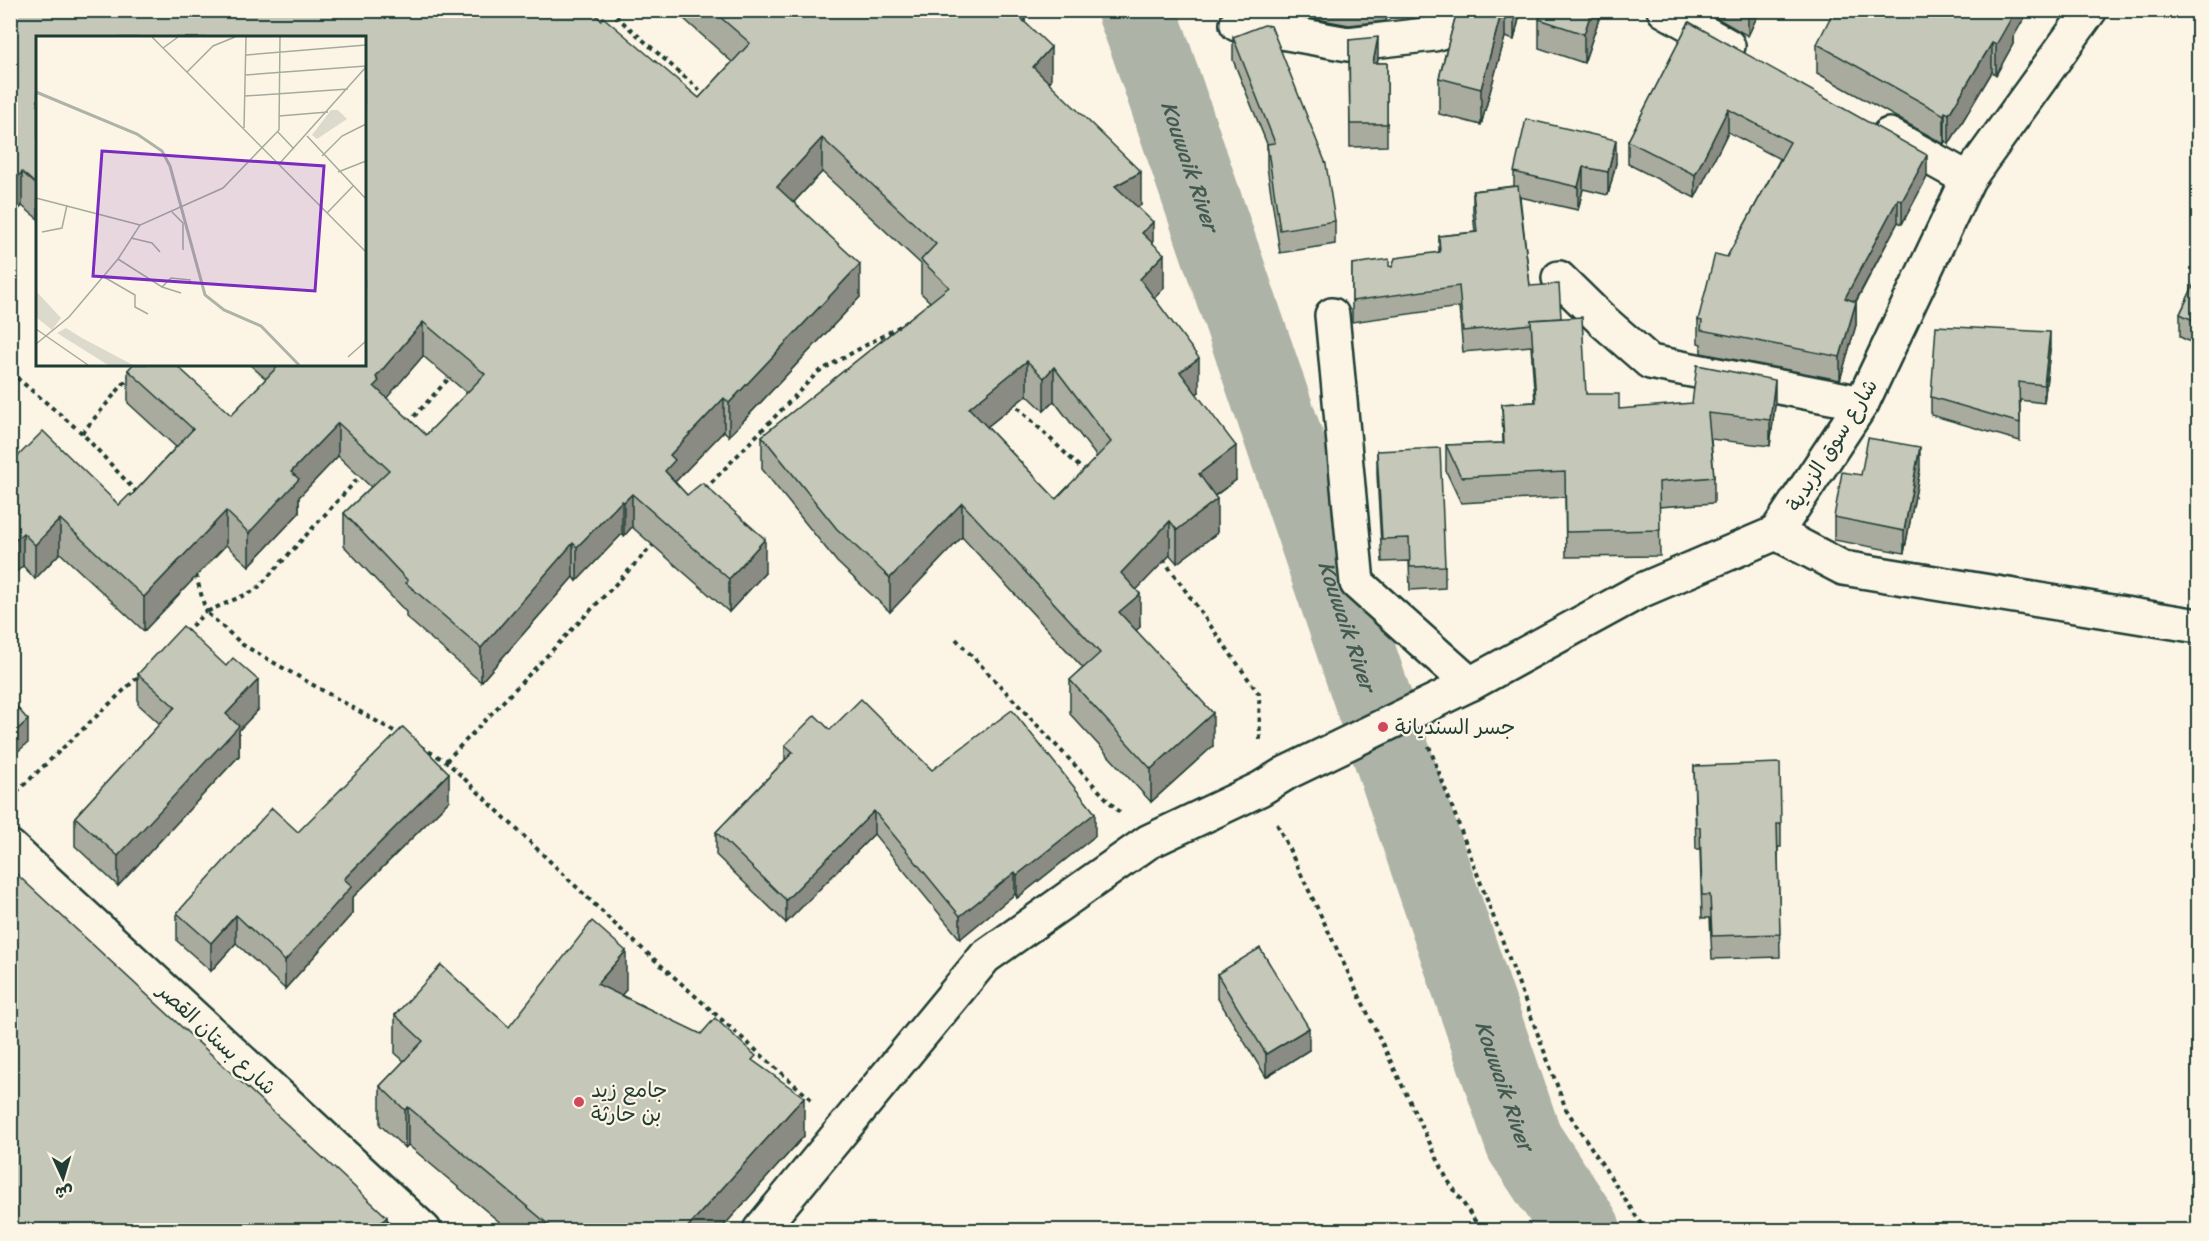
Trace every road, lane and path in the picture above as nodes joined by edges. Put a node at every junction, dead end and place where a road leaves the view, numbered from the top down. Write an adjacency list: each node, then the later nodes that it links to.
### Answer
1 (609, 10): 7 (path)
2 (1469, 10): 5 (street)
3 (1664, 10): 6 (street)
4 (2090, 10): 9 (street, شارع سوق الزبدية)
5 (1237, 24)
6 (1755, 61)
7 (713, 87)
8 (1867, 123): 9 (street)
9 (1968, 179): 17 (street, شارع سوق الزبدية)
10 (1559, 278): 17 (street)
11 (1332, 315): 33 (street)
12 (910, 321): 22 (path)
13 (457, 369): 18 (path)
14 (10, 372): 19 (path)
15 (132, 373): 19 (path)
16 (1004, 395): 21 (path)
17 (1863, 404): 24 (street, شارع سوق الزبدية)
18 (401, 431)
19 (82, 433): 23 (path)
20 (368, 466): 28 (path)
21 (1089, 475)
22 (702, 493)
23 (143, 500)
24 (1776, 533): 29 (street); 33 (street, شارع سوق الزبدية)
25 (661, 536): 37 (path)
26 (1158, 553): 38 (path)
27 (195, 570): 28 (path)
28 (206, 612): 30 (path); 35 (path)
29 (2199, 626)
30 (181, 636)
31 (956, 639): 40 (path)
32 (147, 668): 39 (path)
33 (1470, 684): 34 (street, شارع سوق الزبدية)
34 (1415, 709): 38 (street, شارع سوق الزبدية); 46 (path)
35 (405, 738)
36 (415, 744): 37 (path)
37 (446, 761): 42 (path)
38 (1273, 781): 40 (street, شارع سوق الزبدية); 45 (path)
39 (10, 798)
40 (1148, 842): 42 (street, شارع سوق الزبدية)
41 (10, 847): 43 (street, شارع بستان القصر)
42 (844, 1129): 44 (street, شارع سوق الزبدية)
43 (424, 1230)
44 (760, 1230)
45 (1481, 1230)
46 (1645, 1230)

